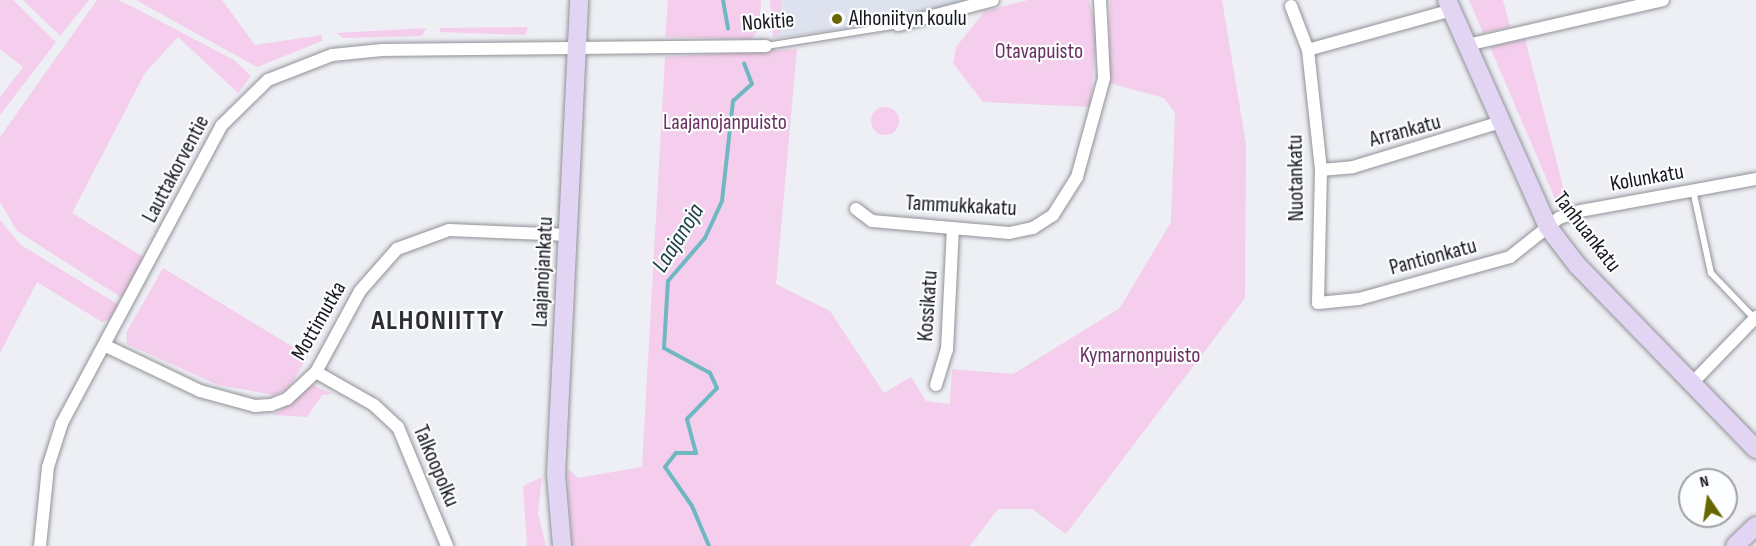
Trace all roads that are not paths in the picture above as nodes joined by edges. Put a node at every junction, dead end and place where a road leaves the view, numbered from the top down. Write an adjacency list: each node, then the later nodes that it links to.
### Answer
1 (579, 0): 11 (street, Laajanojankatu)
2 (993, 0): 8 (street, Nokitie)
3 (1100, 0): 19 (street, Tammukkakatu)
4 (1664, 0): 5 (street)
5 (1643, 2): 9 (street)
6 (1450, 5): 9 (street, Tanhuankatu); 12 (street)
7 (1291, 6): 12 (street, Nuotankatu)
8 (898, 25): 10 (lane, Nokitie)
9 (1467, 45): 13 (street, Tanhuankatu)
10 (766, 46): 11 (street, Nokitie)
11 (578, 47): 20 (street, Laajanojankatu); 23 (street, Lauttakorventie)
12 (1308, 50): 14 (street, Nuotankatu)
13 (1498, 123): 14 (street, Arrankatu); 18 (street, Tanhuankatu)
14 (1321, 170): 21 (street, Nuotankatu)
15 (1756, 179): 16 (street, Kolunkatu)
16 (1693, 190): 18 (street, Kolunkatu); 22 (lane)
17 (856, 209): 19 (street, Tammukkakatu)
18 (1548, 227): 21 (street, Pantionkatu); 25 (street, Tanhuankatu)
19 (953, 229): 26 (street, Kossikatu)
20 (569, 235): 24 (street, Mottimutka); 31 (street, Laajanojankatu)
21 (1318, 303)
22 (1755, 317): 25 (street)
23 (106, 346): 24 (street, Mottimutka); 29 (street, Lauttakorventie)
24 (316, 372): 30 (street, Talkoopolku)
25 (1695, 380): 27 (street, Tanhuankatu)
26 (936, 385)
27 (1756, 448)
28 (1756, 526): 32 (street)
29 (40, 546)
30 (447, 546)
31 (562, 546)
32 (1737, 546)

